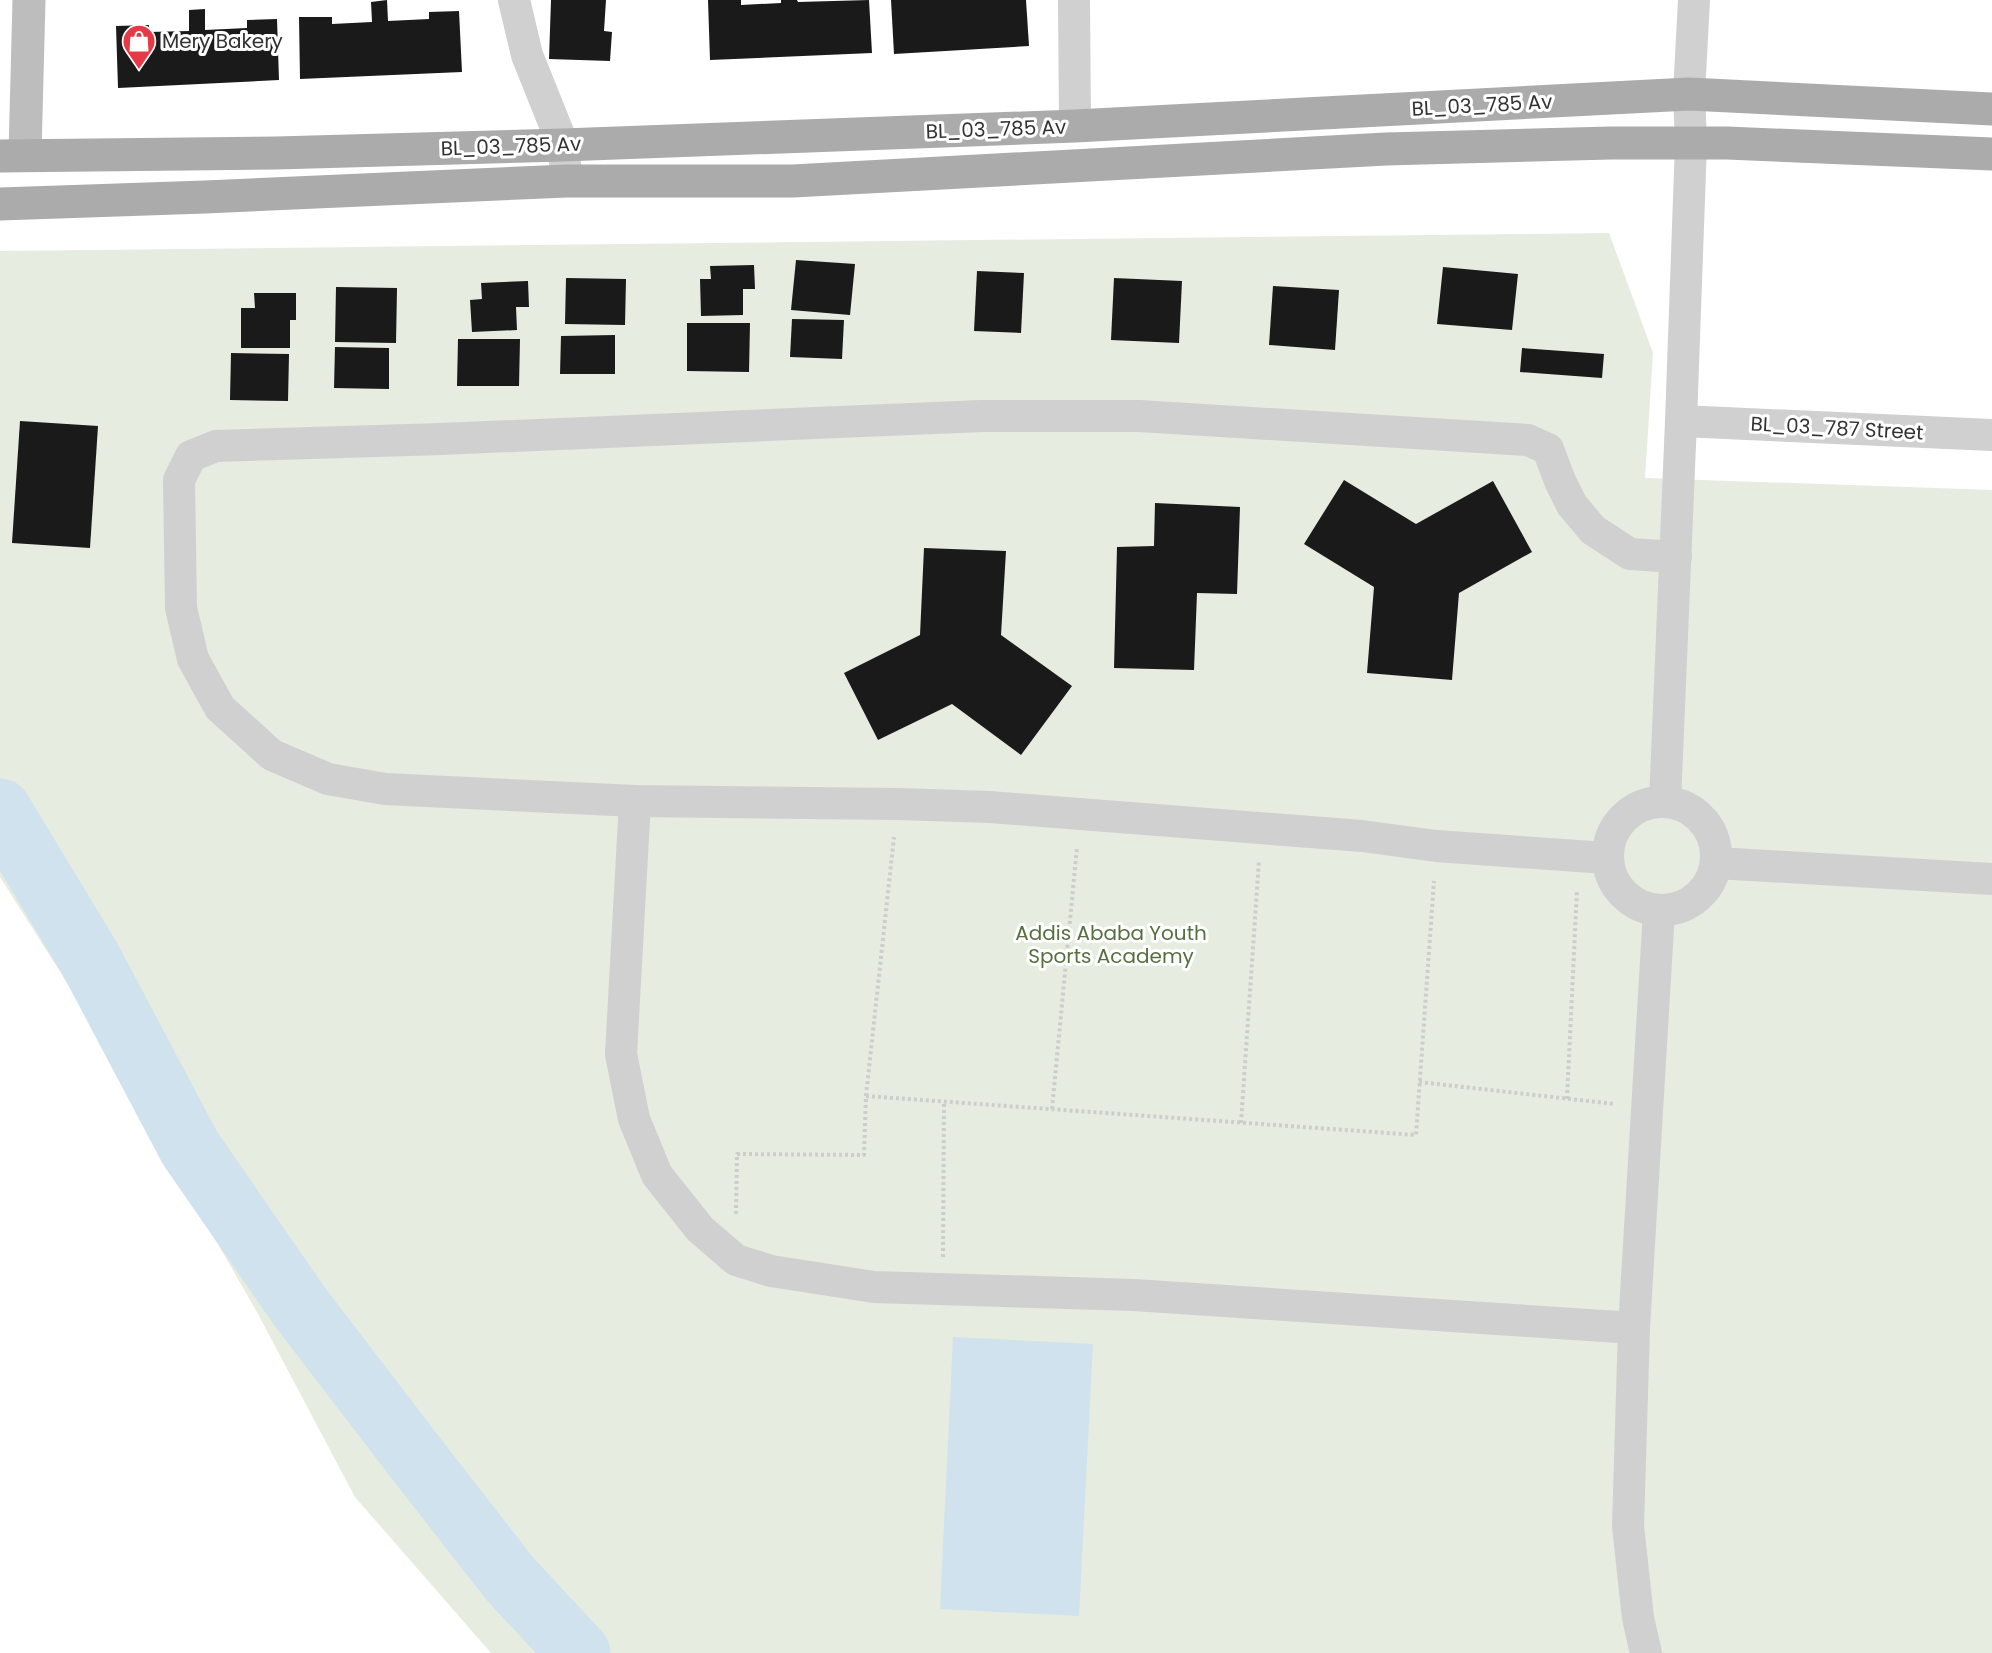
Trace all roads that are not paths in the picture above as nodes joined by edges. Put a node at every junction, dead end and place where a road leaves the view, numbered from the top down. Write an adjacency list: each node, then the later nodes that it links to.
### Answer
1 (29, 0): 11 (main road)
2 (514, 0): 9 (street)
3 (1074, 0): 7 (street)
4 (1694, 0): 5 (street)
5 (1689, 94): 6 (main road, BL_03_785 Av); 7 (main road, BL_03_785 Av); 8 (street)
6 (1992, 109)
7 (1075, 126): 9 (main road, BL_03_785 Av)
8 (1691, 143): 10 (main road, BL_03_785 Av); 12 (main road, BL_03_785 Av); 14 (street)
9 (563, 145): 11 (main road, BL_03_785 Av); 12 (street)
10 (1992, 154)
11 (12, 155)
12 (567, 181): 13 (main road, BL_03_785 Av)
13 (0, 204)
14 (1682, 421): 15 (street, BL_03_787 Street); 16 (street)
15 (1992, 435)
16 (1676, 557): 17 (street); 18 (street)
17 (635, 801): 19 (street); 23 (street)
18 (1665, 802): 19 (street); 20 (street)
19 (1592, 857): 22 (street)
20 (1716, 863): 21 (street); 22 (street)
21 (1992, 879)
22 (1659, 911): 23 (street)
23 (1634, 1328): 24 (street)
24 (1646, 1653)

